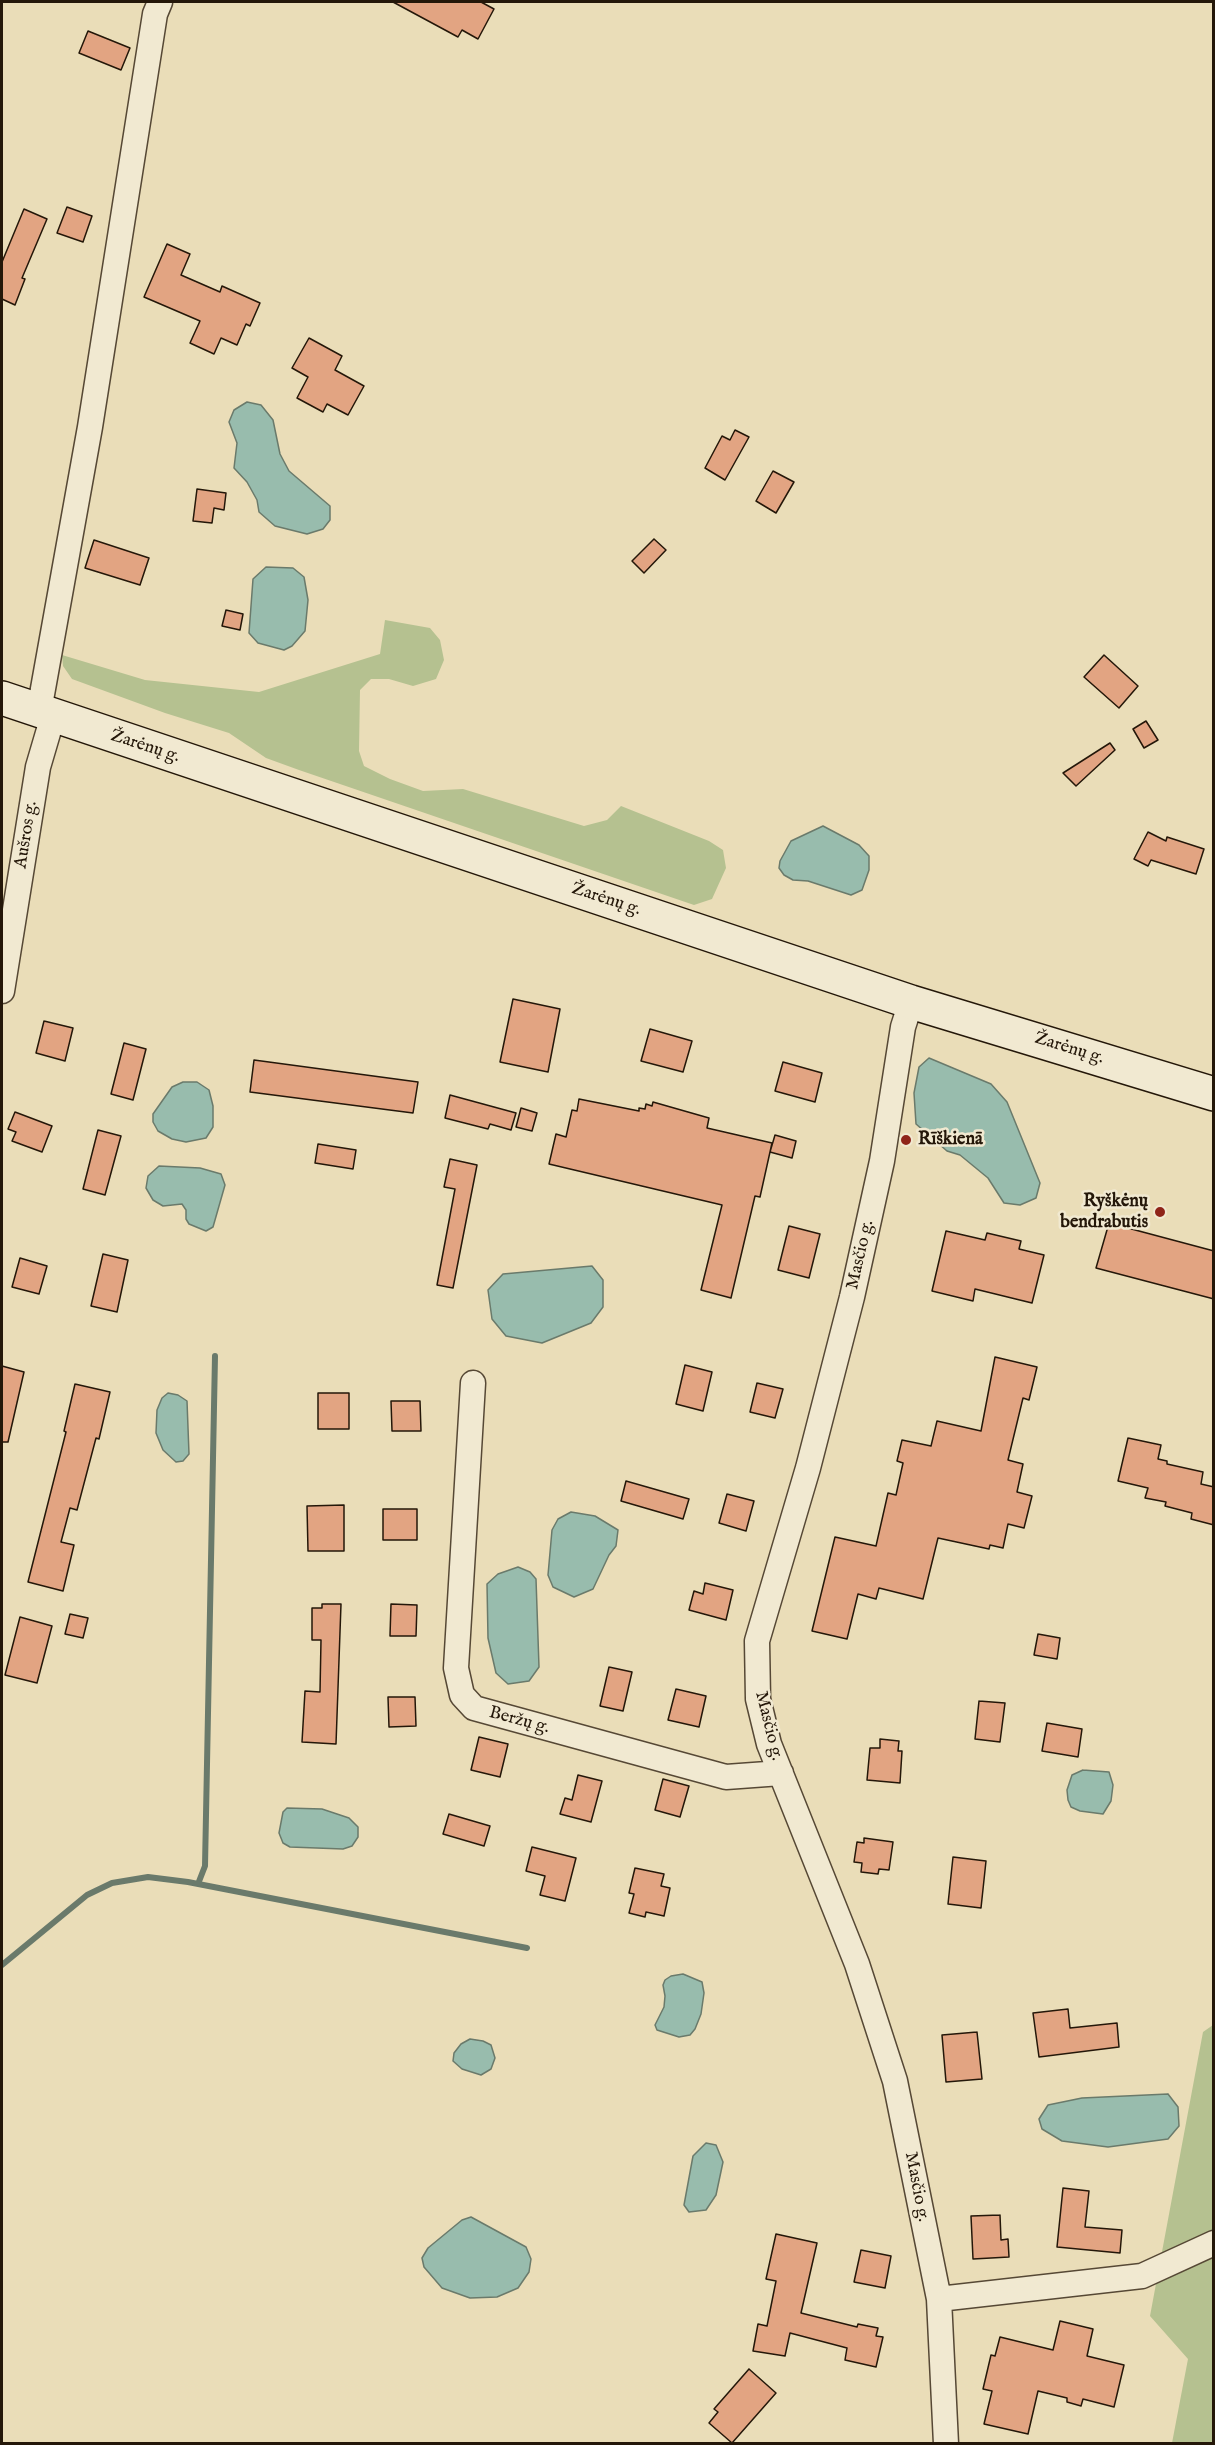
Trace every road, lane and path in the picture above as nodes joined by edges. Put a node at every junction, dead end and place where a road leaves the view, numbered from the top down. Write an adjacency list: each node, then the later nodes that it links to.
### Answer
1 (160, 2): 3 (street, Aušros g.)
2 (2, 698): 3 (main road, Žarėnų g.)
3 (46, 714): 4 (street, Aušros g.); 5 (main road, Žarėnų g.)
4 (2, 981)
5 (911, 1002): 6 (main road, Žarėnų g.); 8 (street, Masčio g.)
6 (1214, 1094)
7 (473, 1383): 8 (street, Beržų g.)
8 (781, 1773): 10 (street, Masčio g.)
9 (1214, 2243): 10 (street)
10 (939, 2299): 11 (street, Masčio g.)
11 (946, 2444)

